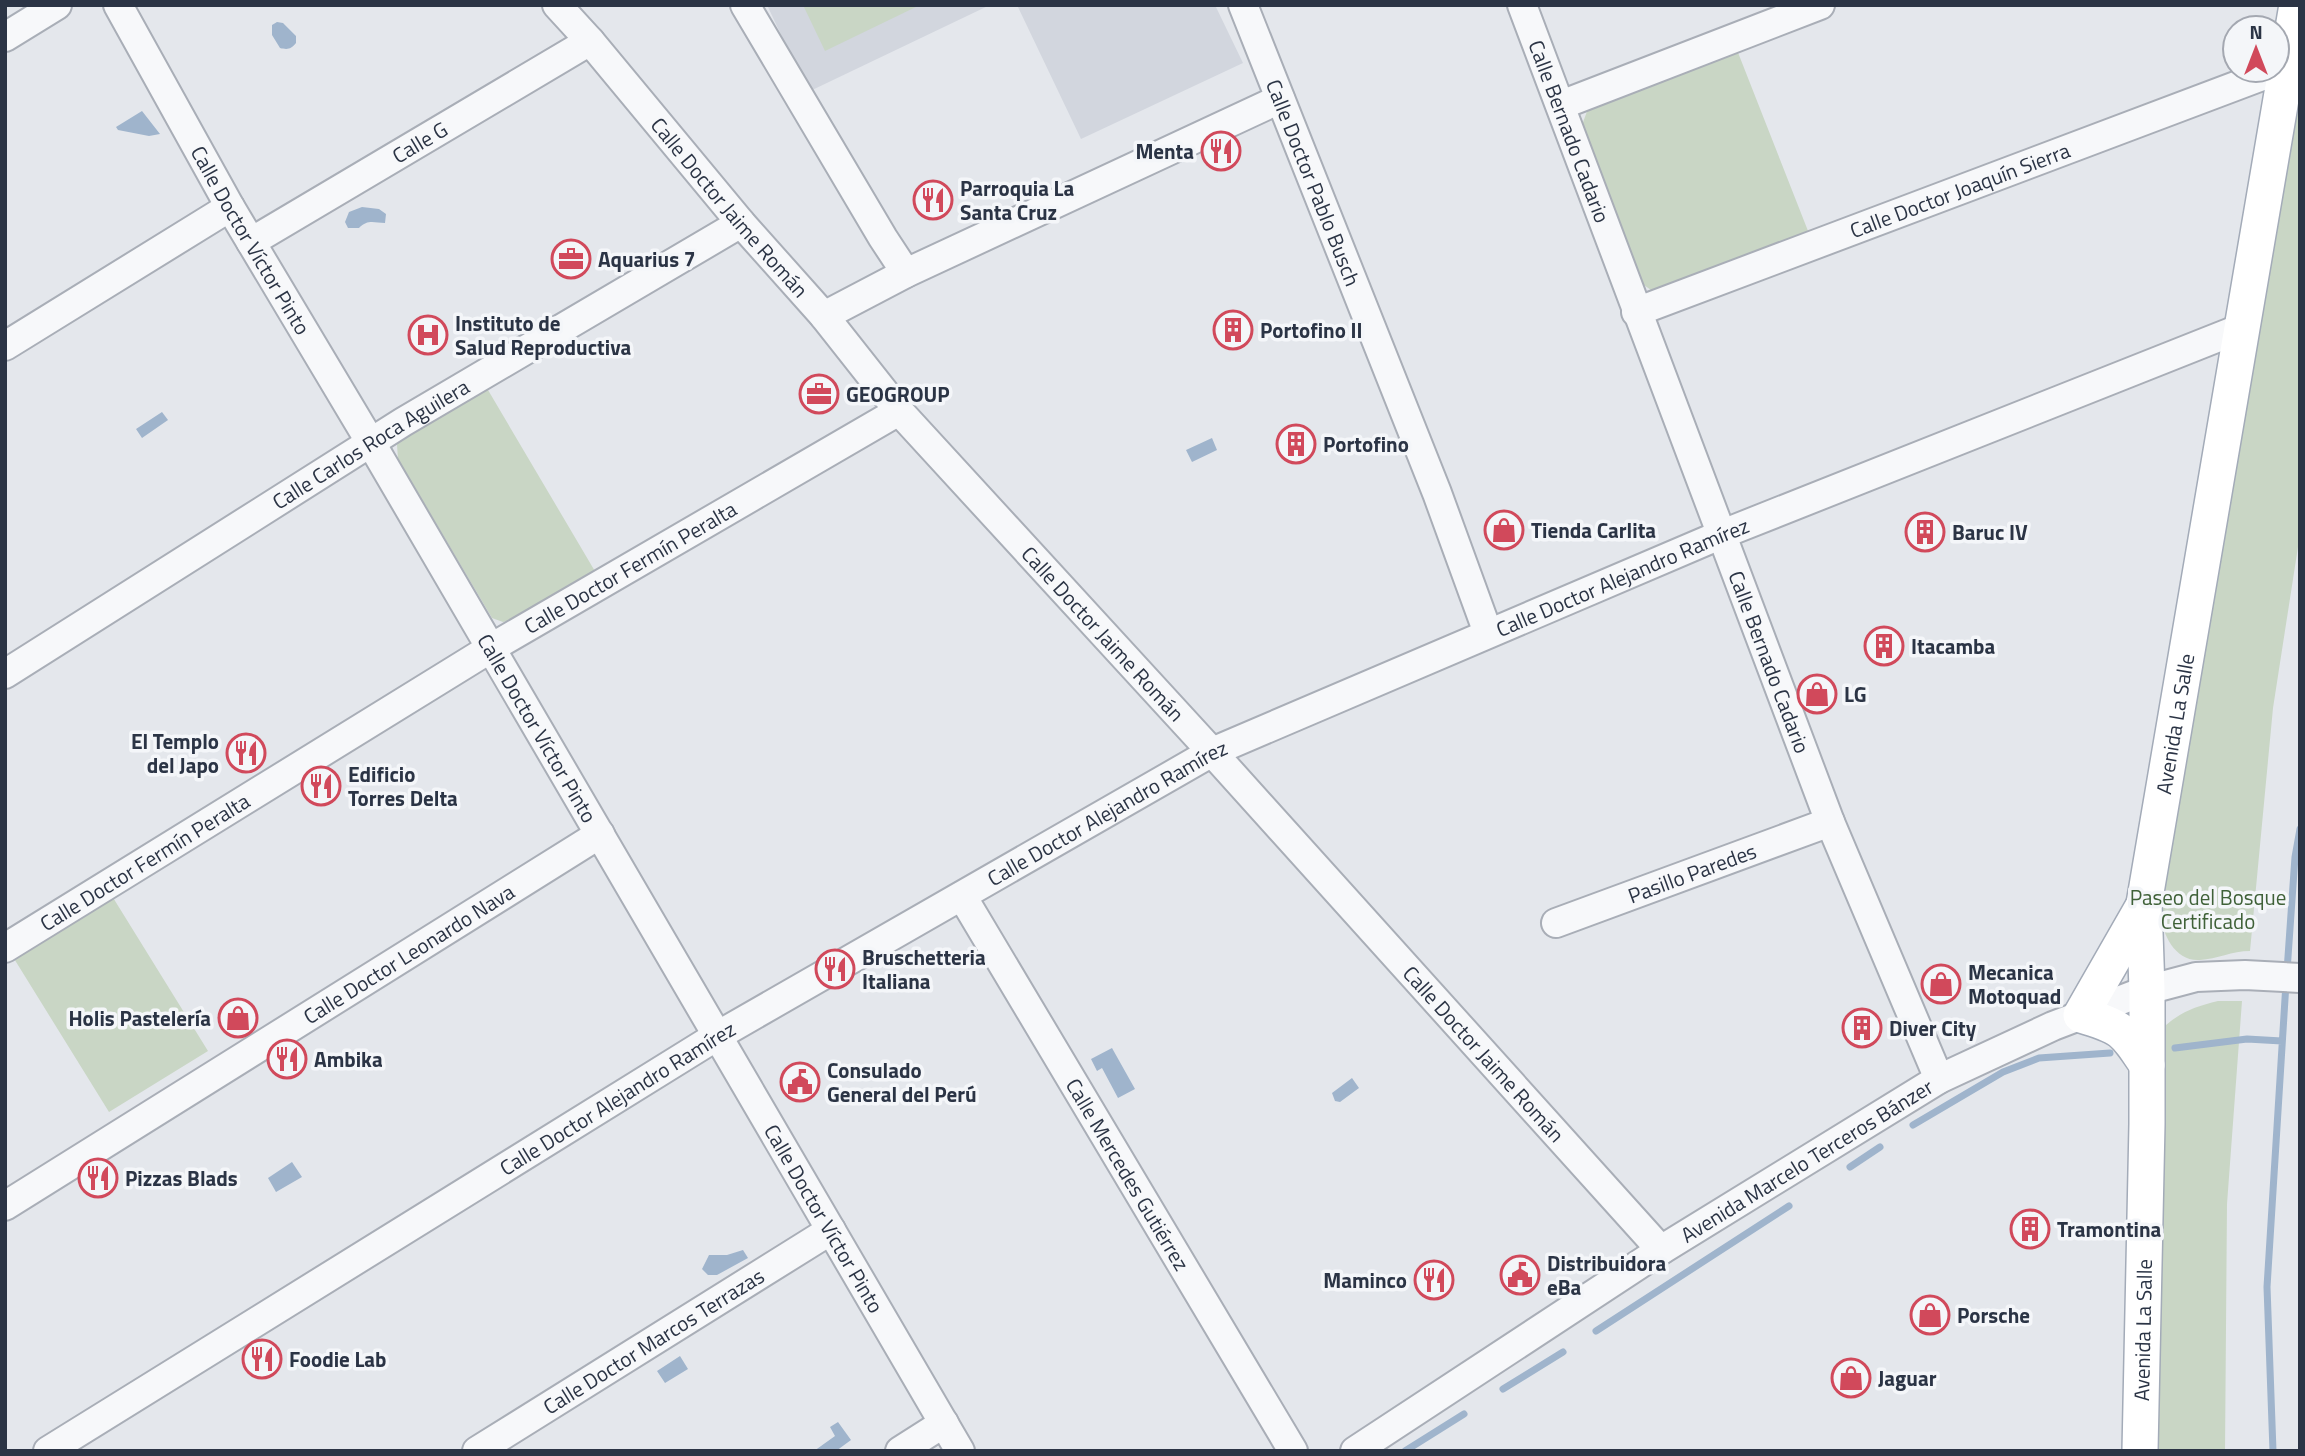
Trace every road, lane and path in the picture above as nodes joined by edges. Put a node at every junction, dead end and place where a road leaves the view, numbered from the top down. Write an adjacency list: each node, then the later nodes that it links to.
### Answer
1 (57, 5): 9 (street)
2 (118, 5): 16 (street, Calle Doctor Víctor Pinto)
3 (556, 5): 11 (street, Calle Doctor Jaime Román)
4 (745, 5): 19 (street)
5 (1243, 5): 14 (street, Calle Doctor Pablo Busch)
6 (1522, 5): 15 (street, Calle Bernado Cadario)
7 (1820, 5): 15 (street)
8 (2297, 5): 10 (main road, Avenida La Salle)
9 (5, 37)
10 (2291, 39)
11 (590, 41): 17 (street, Calle Doctor Jaime Román); 18 (street, Calle G)
12 (2241, 84): 20 (street, Calle Doctor Joaquín Sierra)
13 (2283, 84): 22 (main road, Avenida La Salle)
14 (1280, 99): 19 (street); 27 (street, Calle Doctor Pablo Busch)
15 (1561, 105): 20 (street, Calle Bernado Cadario)
16 (230, 207): 18 (street, Calle Doctor Víctor Pinto); 23 (street)
17 (741, 223): 21 (street, Calle Doctor Jaime Román); 25 (street, Calle Carlos Roca Aguilera)
18 (251, 242): 25 (street, Calle Doctor Víctor Pinto)
19 (906, 273): 21 (street)
20 (1636, 312): 26 (street, Calle Bernado Cadario)
21 (824, 316): 24 (street, Calle Doctor Jaime Román)
22 (2244, 327): 26 (street, Calle Doctor Alejandro Ramírez); 34 (main road, Avenida La Salle)
23 (5, 346)
24 (899, 411): 28 (street, Calle Doctor Fermín Peralta); 30 (street, Calle Doctor Jaime Román)
25 (371, 443): 28 (street, Calle Doctor Víctor Pinto); 29 (street, Calle Carlos Roca Aguilera)
26 (1720, 535): 27 (street, Calle Doctor Alejandro Ramírez); 31 (street, Calle Bernado Cadario)
27 (1488, 633): 30 (street, Calle Doctor Alejandro Ramírez)
28 (491, 648): 32 (street, Calle Doctor Víctor Pinto); 36 (street, Calle Doctor Fermín Peralta)
29 (5, 674)
30 (1212, 752): 33 (street, Calle Doctor Alejandro Ramírez); 45 (street, Calle Doctor Jaime Román)
31 (1830, 822): 35 (street, Pasillo Paredes); 42 (street, Calle Bernado Cadario)
32 (600, 834): 40 (street, Calle Doctor Víctor Pinto); 43 (street, Calle Doctor Leonardo Nava)
33 (962, 896): 40 (street, Calle Doctor Alejandro Ramírez); 51 (street, Calle Mercedes Gutiérrez)
34 (2144, 904): 38 (main road, Avenida La Salle); 39 (main road)
35 (1556, 923)
36 (5, 947)
37 (2300, 978): 38 (street, Avenida Marcelo Terceros Bánzer)
38 (2147, 990): 39 (street, Avenida Marcelo Terceros Bánzer); 41 (main road, Avenida La Salle)
39 (2081, 1015): 41 (main road); 42 (street, Avenida Marcelo Terceros Bánzer)
40 (717, 1036): 44 (street, Calle Doctor Víctor Pinto); 47 (street, Calle Doctor Alejandro Ramírez)
41 (2147, 1065): 53 (main road, Avenida La Salle)
42 (1939, 1079): 45 (street, Avenida Marcelo Terceros Bánzer)
43 (5, 1206)
44 (831, 1230): 46 (street, Calle Doctor Víctor Pinto); 48 (street, Calle Doctor Marcos Terrazas)
45 (1661, 1250): 52 (street, Avenida Marcelo Terceros Bánzer)
46 (944, 1423): 49 (street); 50 (street, Calle Doctor Víctor Pinto)
47 (48, 1451)
48 (477, 1451)
49 (900, 1451)
50 (960, 1451)
51 (1293, 1451)
52 (1355, 1451)
53 (2140, 1451)

